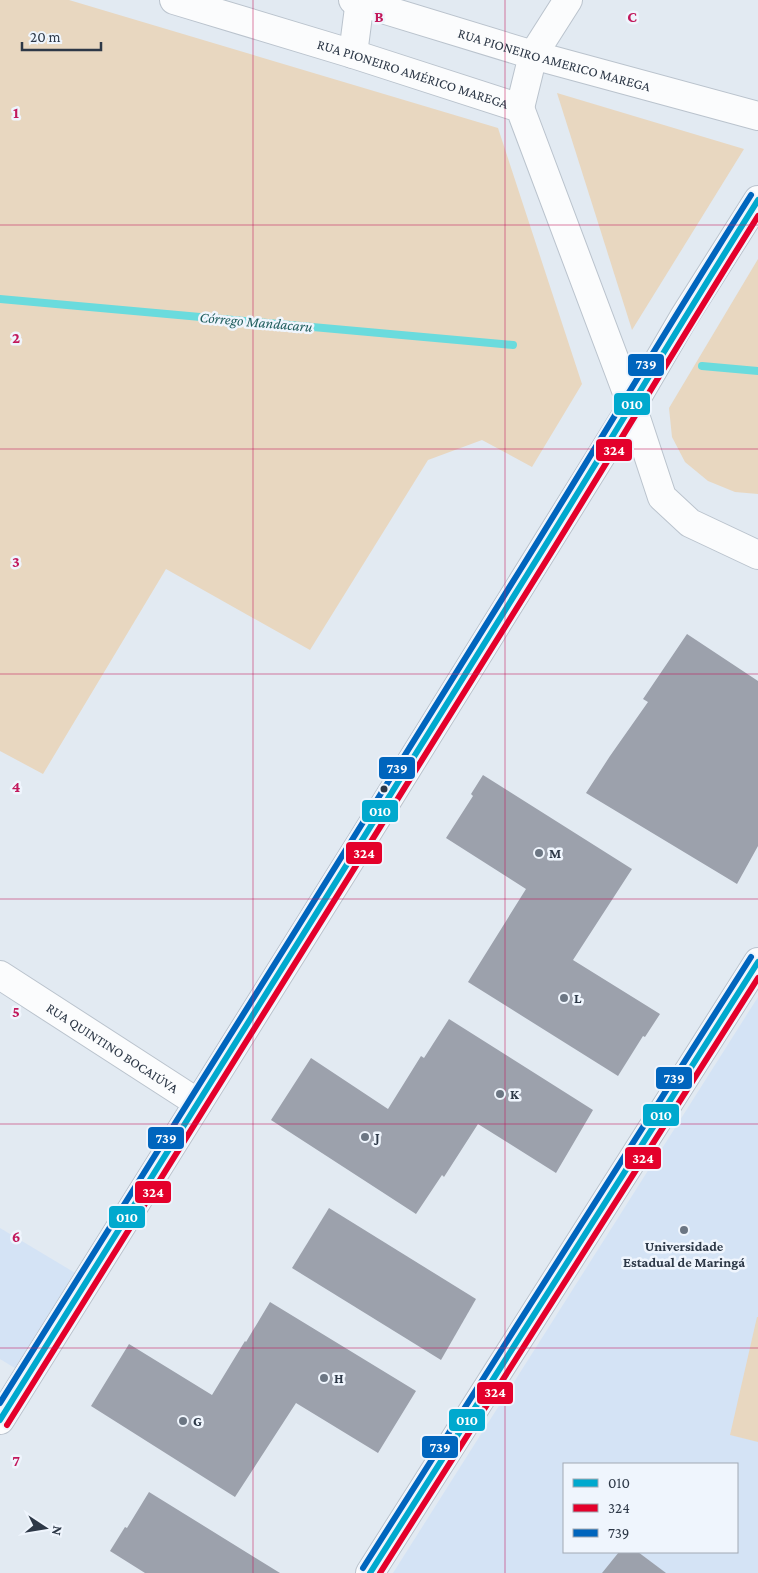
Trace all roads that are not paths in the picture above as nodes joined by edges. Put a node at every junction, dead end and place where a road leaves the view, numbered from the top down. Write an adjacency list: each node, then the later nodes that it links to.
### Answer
1 (174, 0): 4 (main road, RUA PIONEIRO AMÉRICO MAREGA)
2 (568, 0): 5 (main road)
3 (358, 1): 4 (main road); 5 (main road, RUA PIONEIRO AMERICO MAREGA)
4 (353, 54): 6 (main road, RUA PIONEIRO AMÉRICO MAREGA)
5 (533, 55): 6 (main road); 7 (main road, RUA PIONEIRO AMERICO MAREGA)
6 (520, 108): 9 (main road, RUA PIONEIRO AMÉRICO MAREGA)
7 (758, 116)
8 (758, 200): 9 (main road)
9 (632, 406): 10 (main road, RUA PIONEIRO AMÉRICO MAREGA); 13 (main road)
10 (758, 555)
11 (758, 962): 15 (main road)
12 (0, 975): 13 (main road, RUA QUINTINO BOCAIÚVA)
13 (198, 1103): 14 (main road)
14 (0, 1420)
15 (370, 1573)

